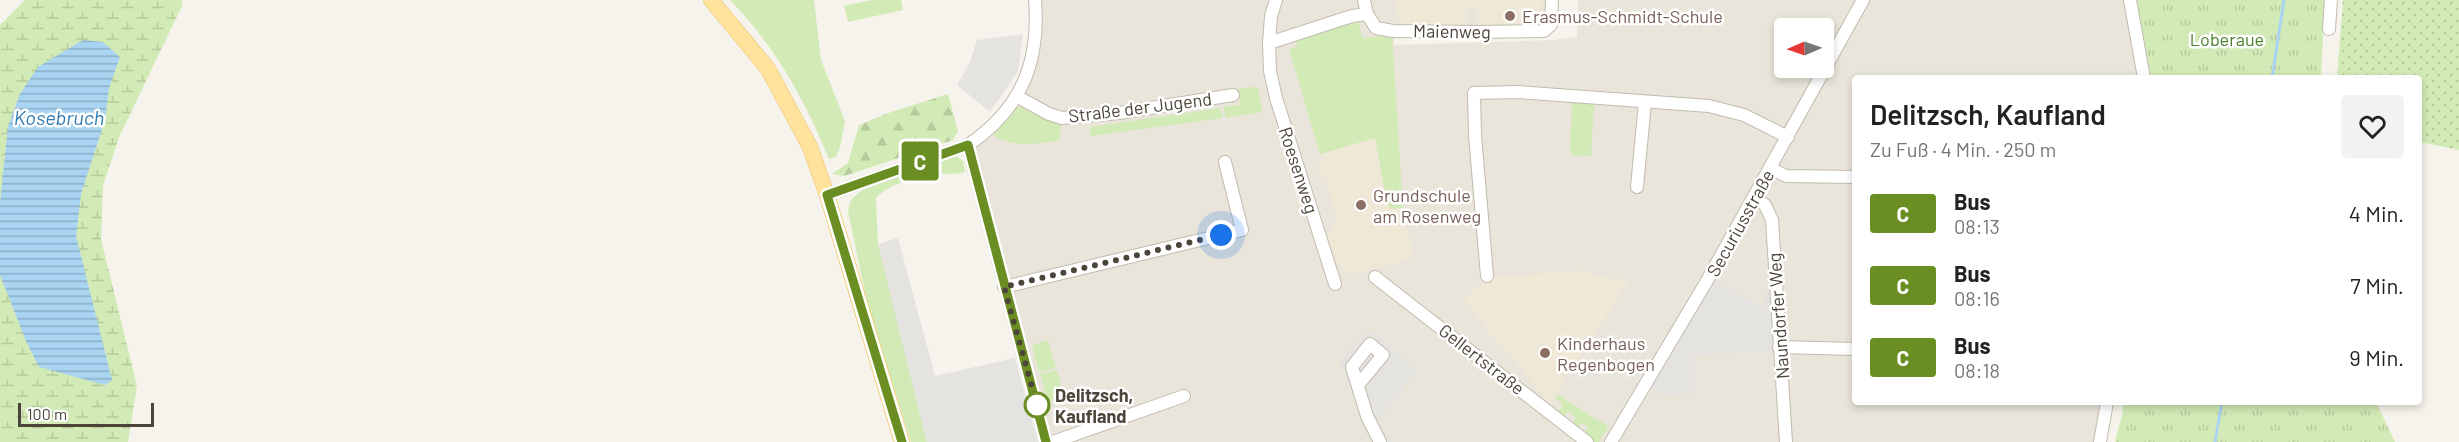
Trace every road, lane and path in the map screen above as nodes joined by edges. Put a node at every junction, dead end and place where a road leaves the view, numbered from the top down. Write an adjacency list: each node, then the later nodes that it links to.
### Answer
1 (711, 0): 22 (main road)
2 (1035, 0): 14 (street)
3 (1276, 0): 11 (street, Roesenweg)
4 (1364, 0): 9 (street)
5 (1552, 0): 9 (street, Maienweg)
6 (1863, 0): 16 (street, Securiusstraße)
7 (2130, 0): 12 (street)
8 (2331, 0): 10 (street)
9 (1367, 14): 11 (street)
10 (2330, 29)
11 (1269, 49): 26 (street, Roesenweg)
12 (2143, 75)
13 (1233, 95): 14 (street, Straße der Jugend)
14 (1016, 96): 17 (street)
15 (1645, 102): 16 (street); 21 (street); 24 (street)
16 (1788, 137): 19 (street, Securiusstraße)
17 (968, 145): 22 (street); 27 (street)
18 (1225, 162): 27 (street)
19 (1770, 168): 20 (street); 23 (street, Securiusstraße)
20 (1852, 177)
21 (1637, 187)
22 (827, 195): 33 (main road)
23 (1754, 197): 28 (street, Naundorfer Weg); 38 (street, Securiusstraße)
24 (1487, 276)
25 (1376, 277): 37 (street, Gellertstraße)
26 (1335, 284)
27 (1004, 287): 34 (street)
28 (1779, 347): 29 (street); 39 (street, Naundorfer Weg)
29 (1852, 349)
30 (1358, 385): 36 (street)
31 (1184, 396): 35 (street)
32 (2106, 405): 40 (street)
33 (902, 442)
34 (1046, 442)
35 (1053, 442)
36 (1380, 442)
37 (1587, 442)
38 (1611, 442)
39 (1786, 442)
40 (2100, 442)

